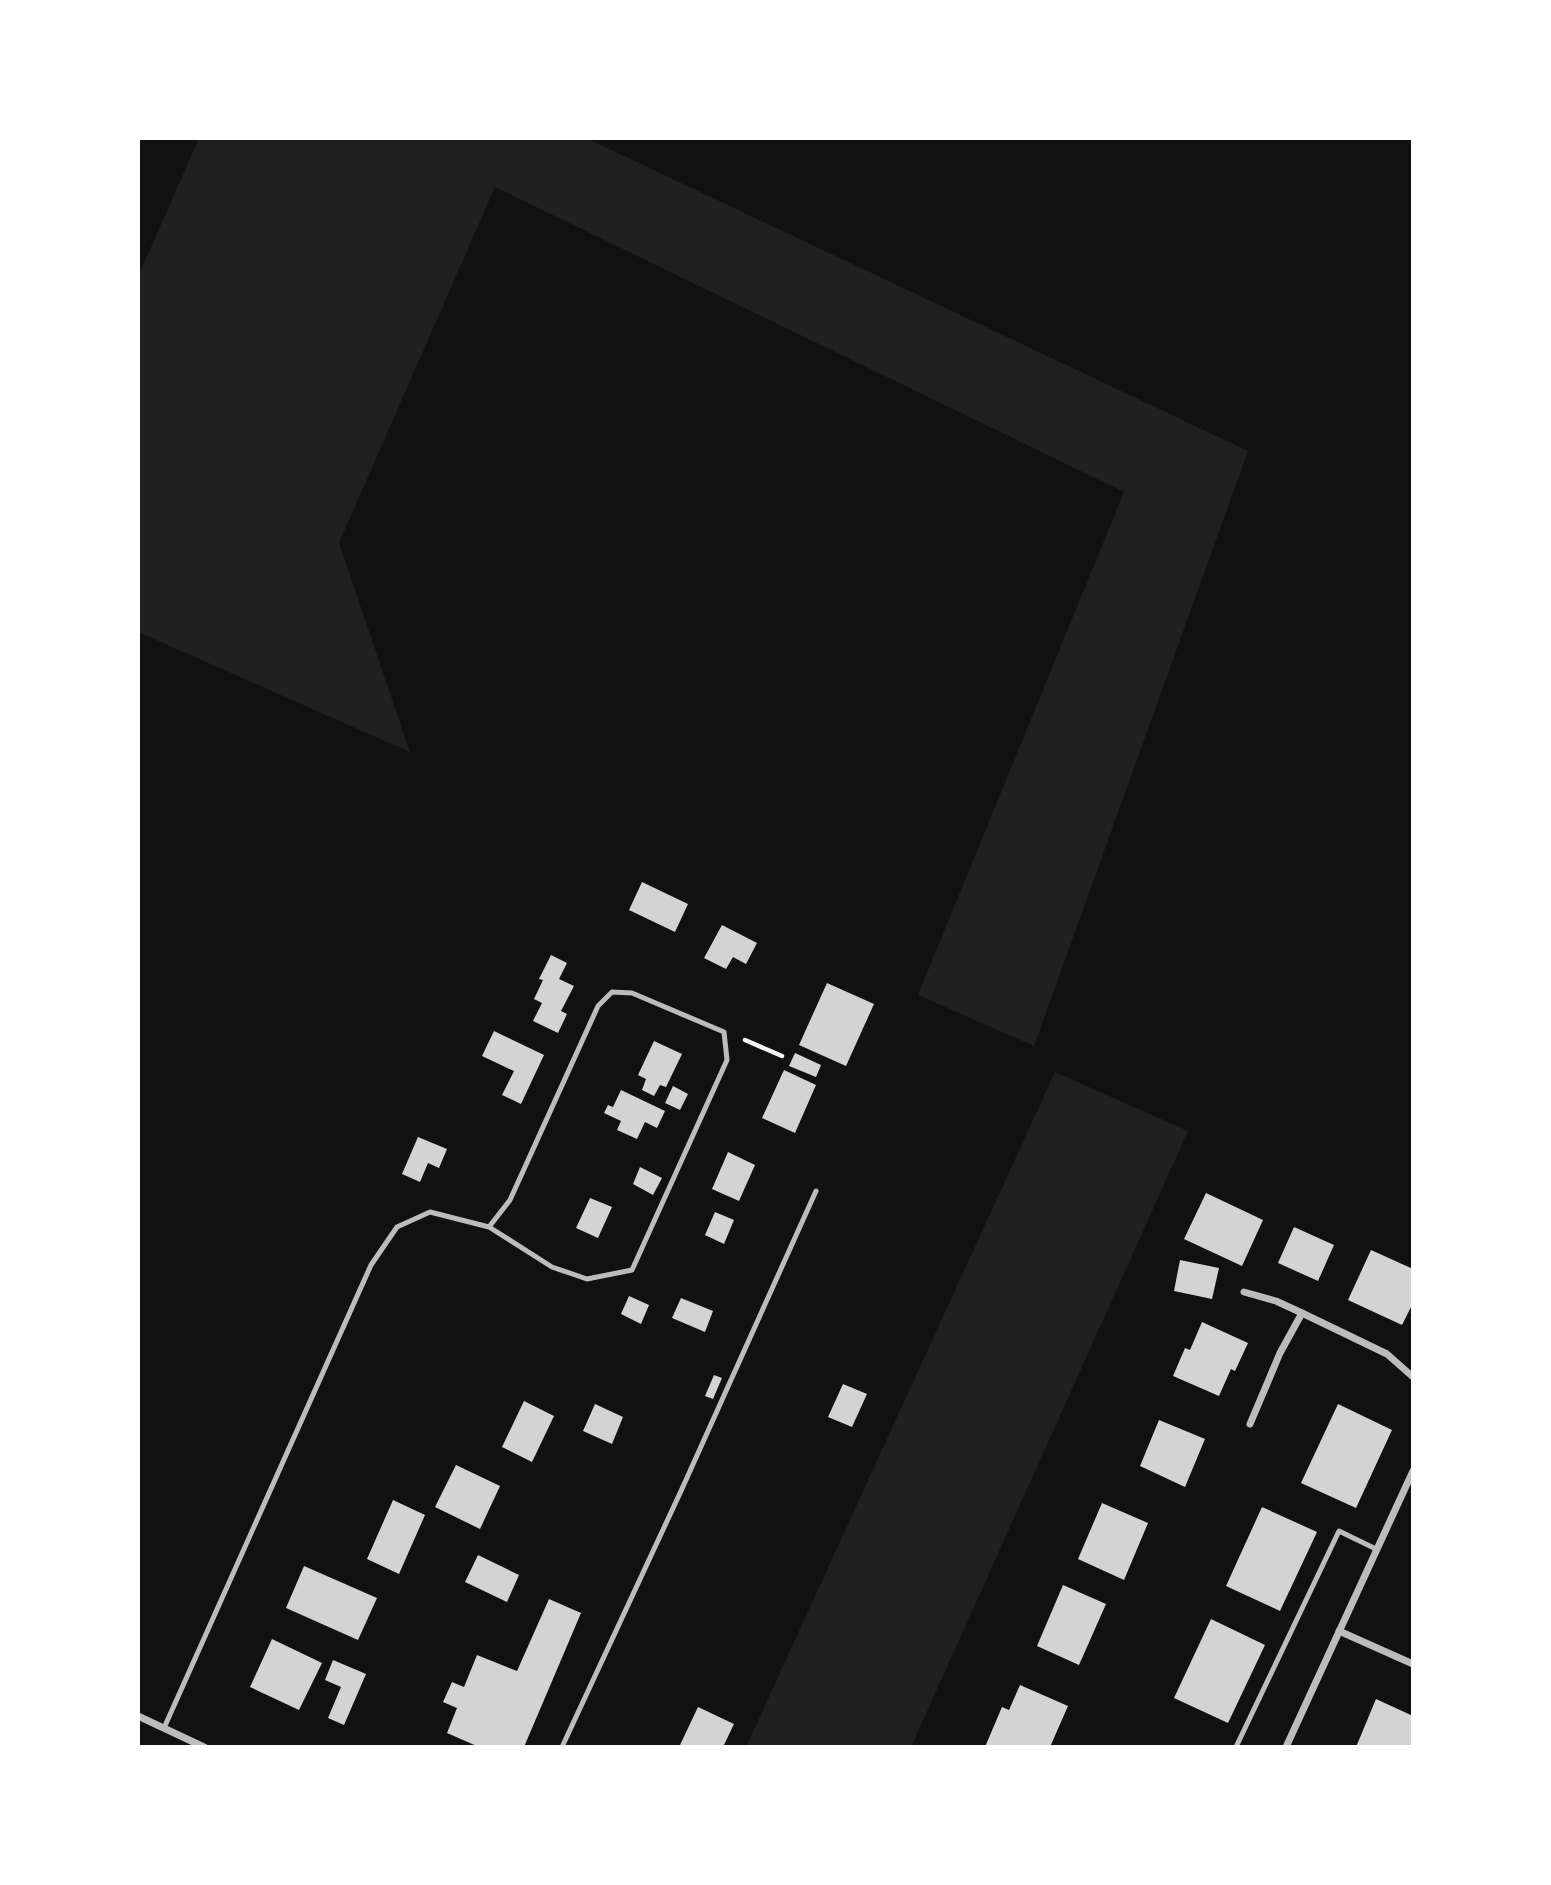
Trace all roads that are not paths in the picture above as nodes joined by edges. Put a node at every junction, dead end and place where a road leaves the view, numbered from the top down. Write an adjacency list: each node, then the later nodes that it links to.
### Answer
1 (816, 1191): 14 (lane)
2 (489, 1227): 2 (lane); 12 (lane)
3 (1244, 1292): 4 (street)
4 (1303, 1313): 5 (street); 6 (street)
5 (1413, 1377)
6 (1250, 1424)
7 (1413, 1471): 8 (street)
8 (1376, 1549): 9 (street); 15 (lane)
9 (1339, 1631): 10 (street); 16 (street)
10 (1413, 1664)
11 (138, 1716): 12 (street)
12 (164, 1728): 13 (street)
13 (204, 1747)
14 (562, 1747)
15 (1236, 1747)
16 (1286, 1747)

